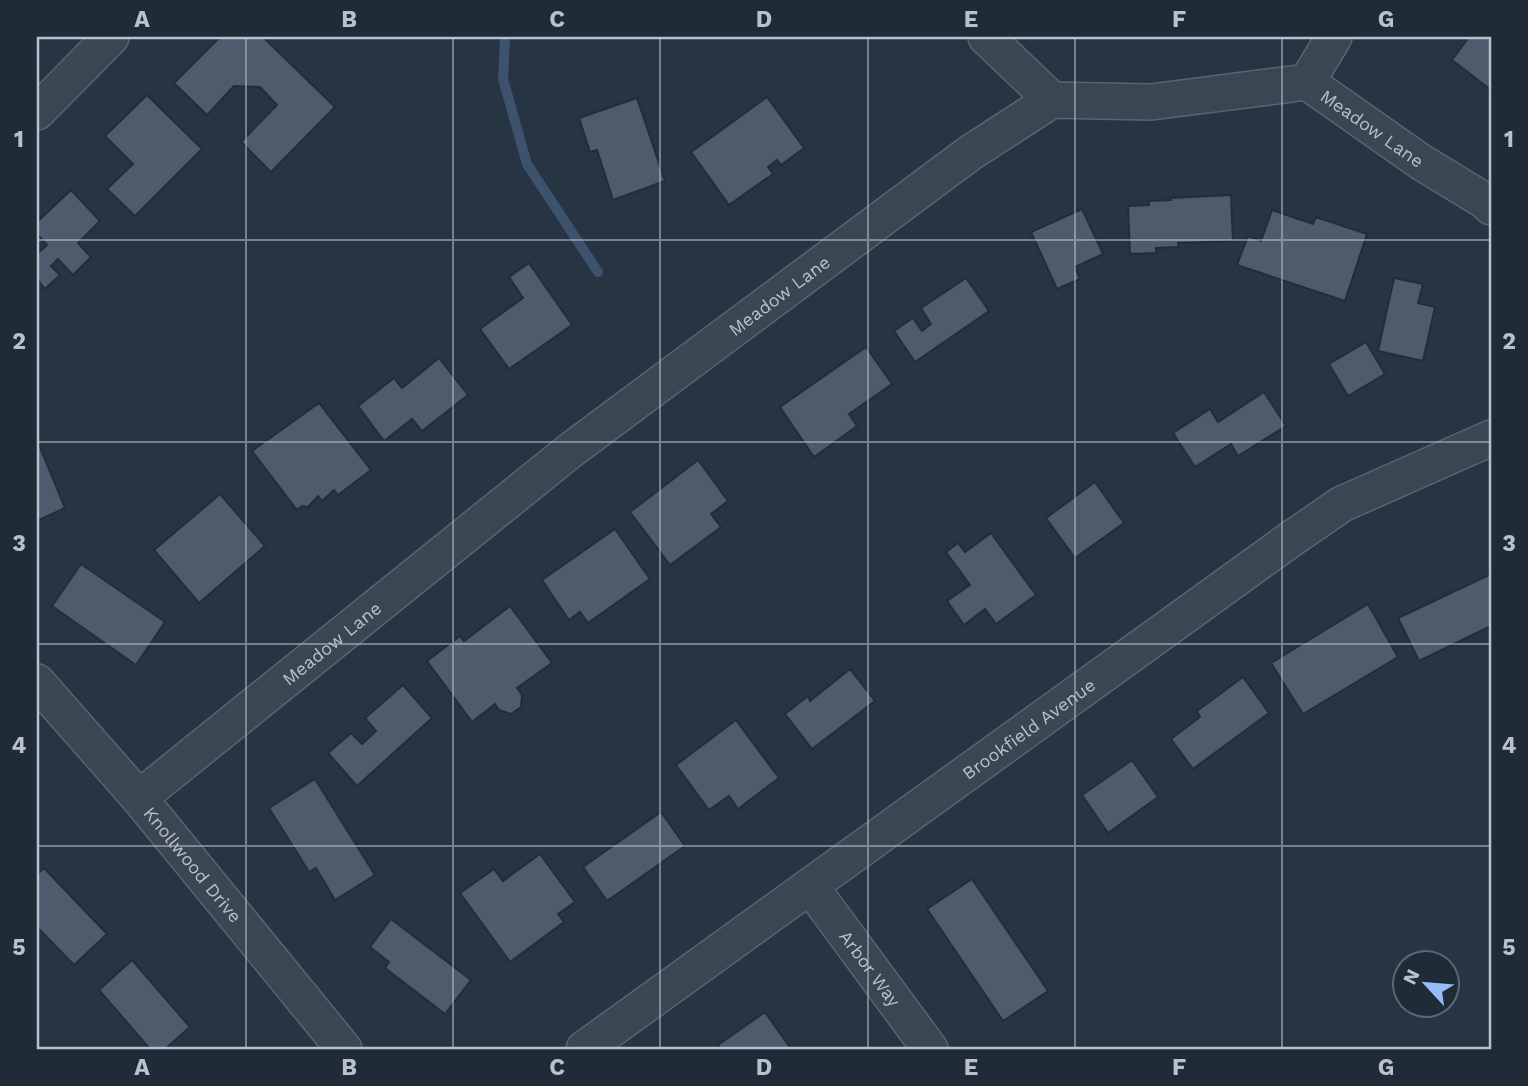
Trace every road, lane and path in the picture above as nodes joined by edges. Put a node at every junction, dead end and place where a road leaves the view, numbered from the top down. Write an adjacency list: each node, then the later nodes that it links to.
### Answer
1 (111, 37): 6 (street)
2 (986, 37): 5 (street)
3 (1334, 37): 4 (street)
4 (1307, 82): 5 (street, Meadow Lane); 7 (street, Meadow Lane)
5 (1052, 100): 10 (street, Meadow Lane)
6 (37, 112)
7 (1491, 207)
8 (1491, 438): 11 (street, Brookfield Avenue)
9 (37, 682): 10 (street, Knollwood Drive)
10 (139, 798): 12 (street, Knollwood Drive)
11 (810, 886): 13 (street, Brookfield Avenue); 14 (street, Arbor Way)
12 (344, 1049)
13 (584, 1049)
14 (930, 1049)

